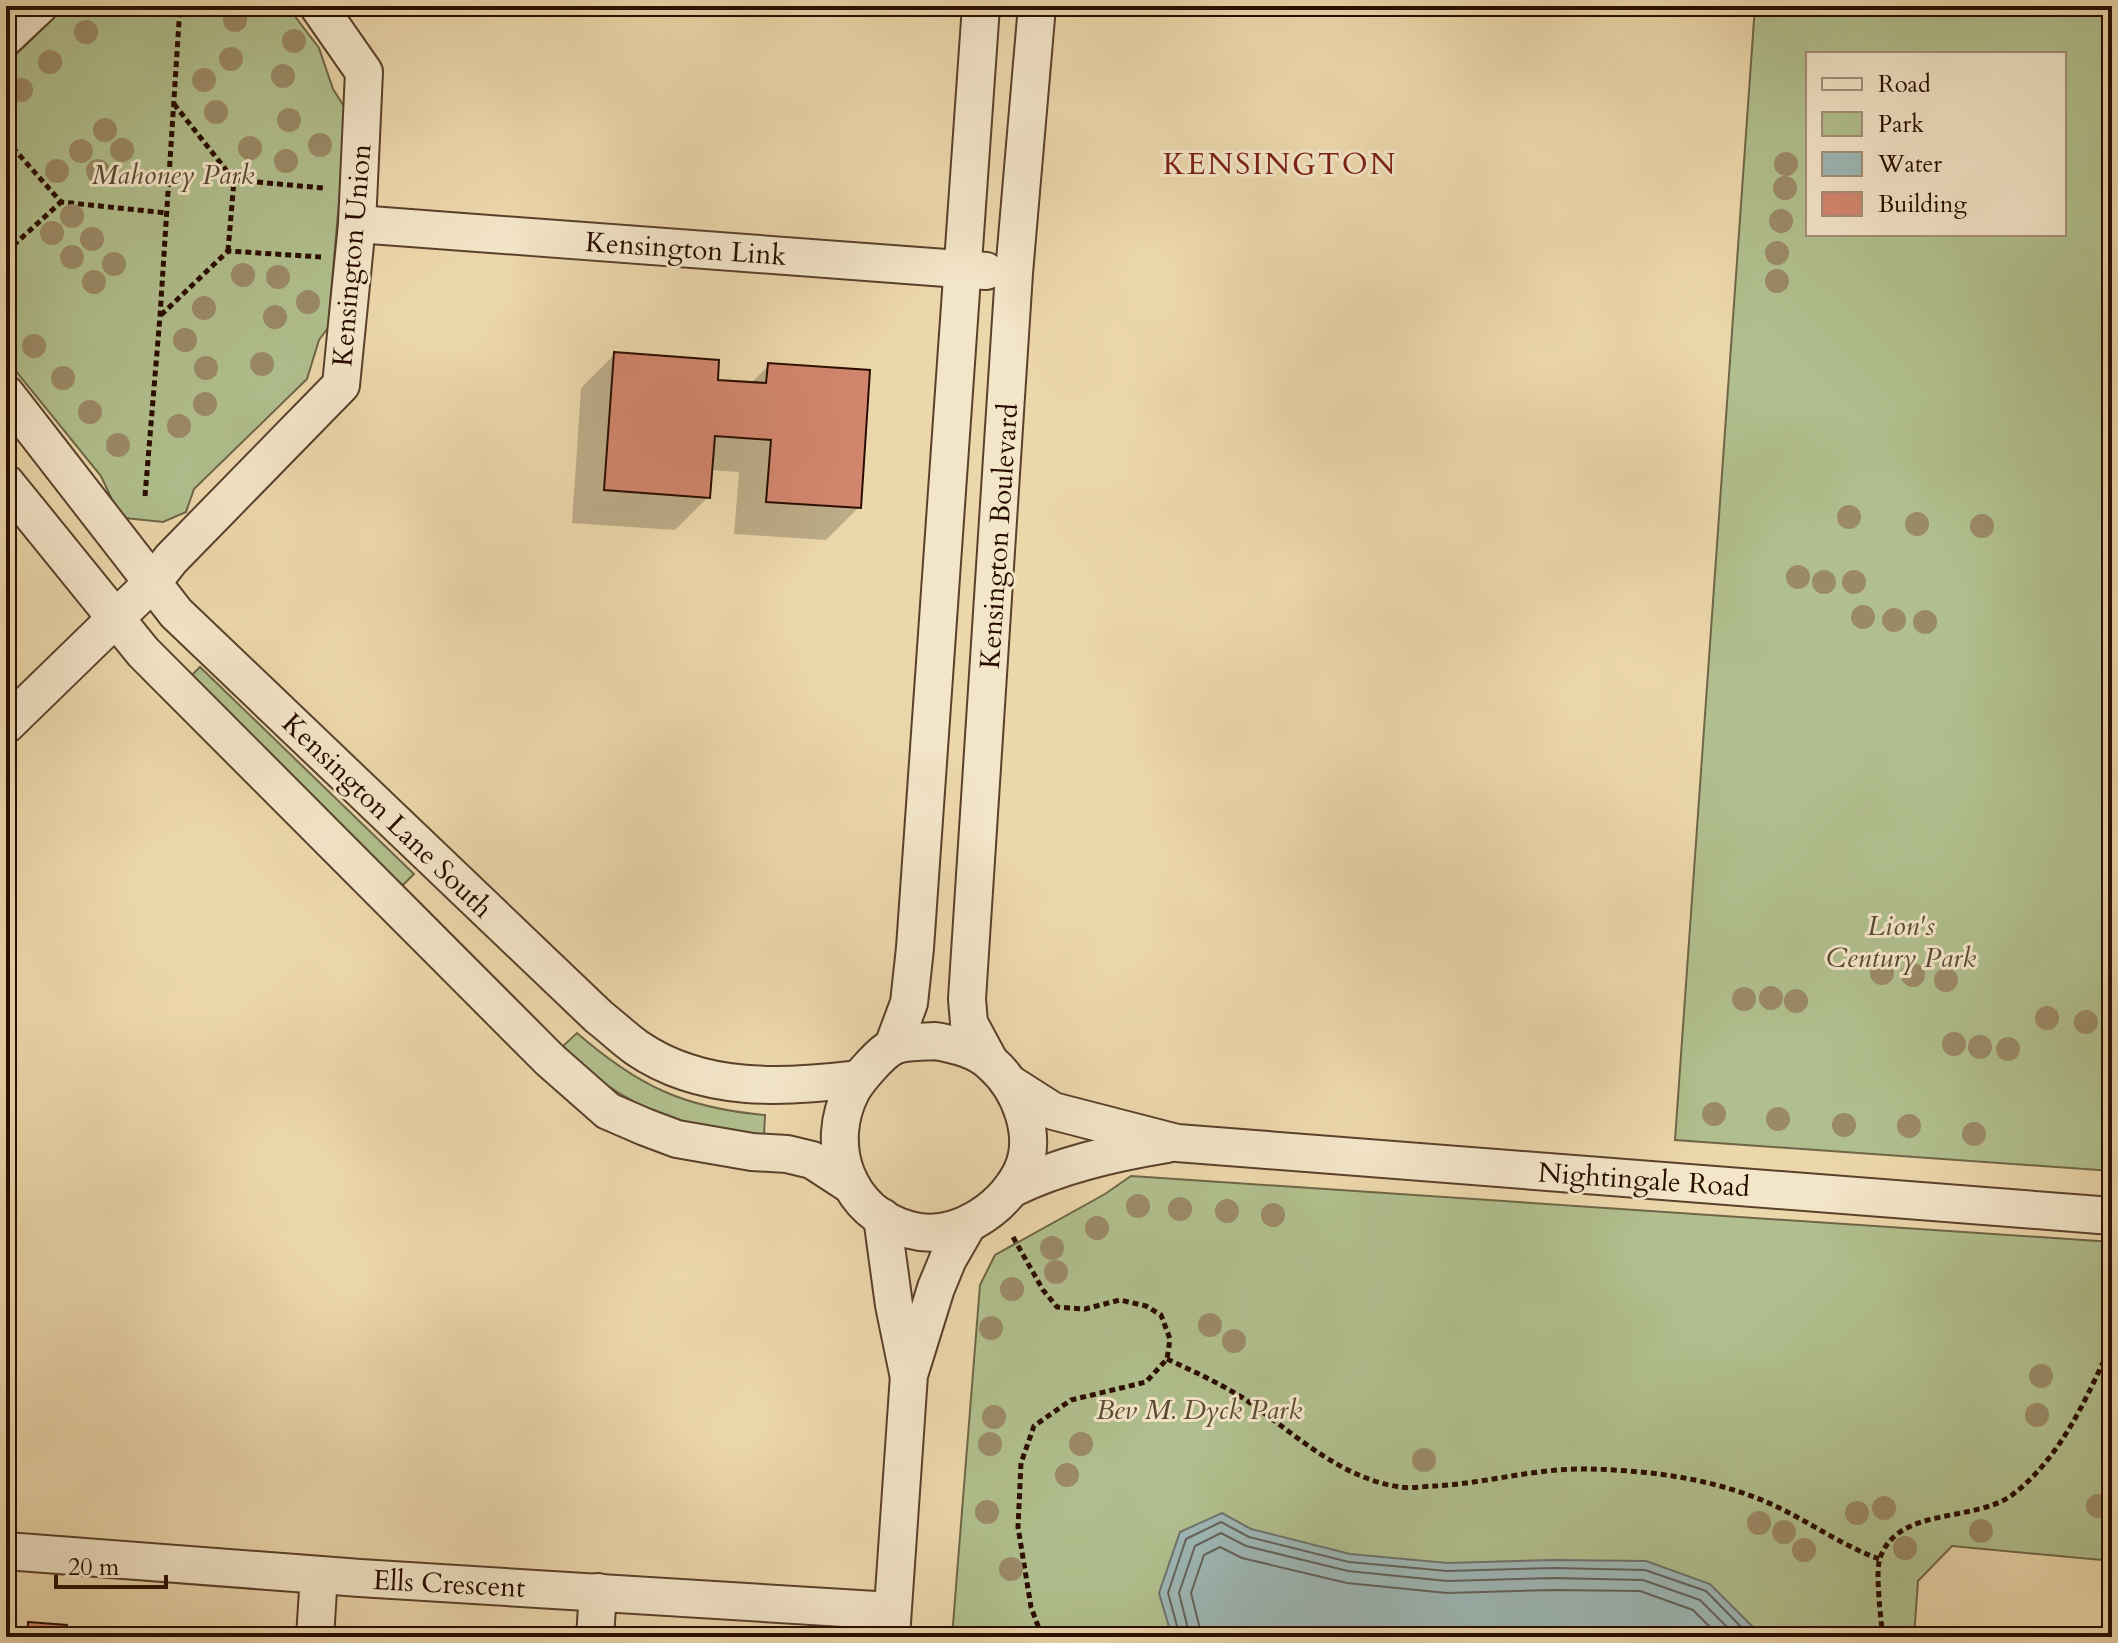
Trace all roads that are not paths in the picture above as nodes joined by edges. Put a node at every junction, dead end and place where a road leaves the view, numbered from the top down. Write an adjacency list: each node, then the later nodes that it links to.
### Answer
1 (39, 6): 5 (street)
2 (318, 6): 6 (street, Kensington Union)
3 (981, 6): 7 (street, Kensington Boulevard)
4 (1037, 6): 8 (street, Kensington Boulevard)
5 (6, 37)
6 (358, 208): 7 (street, Kensington Link); 11 (street, Kensington Union)
7 (963, 269): 8 (street, Kensington Link); 14 (street, Kensington Boulevard)
8 (1014, 273): 15 (street, Kensington Boulevard)
9 (6, 394): 11 (street, Kensington Lane South)
10 (6, 483): 12 (street, Kensington Lane South)
11 (153, 582): 12 (street, Kensington Union); 16 (street, Kensington Lane South)
12 (115, 619): 13 (street, Kensington Union); 18 (street, Kensington Lane South)
13 (6, 725)
14 (893, 1046): 15 (street); 16 (street)
15 (1000, 1072): 17 (street, Nightingale Road); 19 (street)
16 (858, 1079): 18 (street)
17 (1177, 1143): 19 (street, Nightingale Road); 20 (street, Nightingale Road)
18 (852, 1186): 21 (street)
19 (1011, 1189): 22 (street)
20 (2112, 1216)
21 (882, 1217): 22 (street); 23 (street)
22 (967, 1226): 23 (street)
23 (909, 1375): 27 (street)
24 (6, 1551): 25 (street, Ells Crescent)
25 (319, 1575): 26 (street, Ells Crescent); 28 (street)
26 (598, 1592): 27 (street, Ells Crescent); 29 (street)
27 (892, 1624)
28 (315, 1637)
29 (595, 1637)

